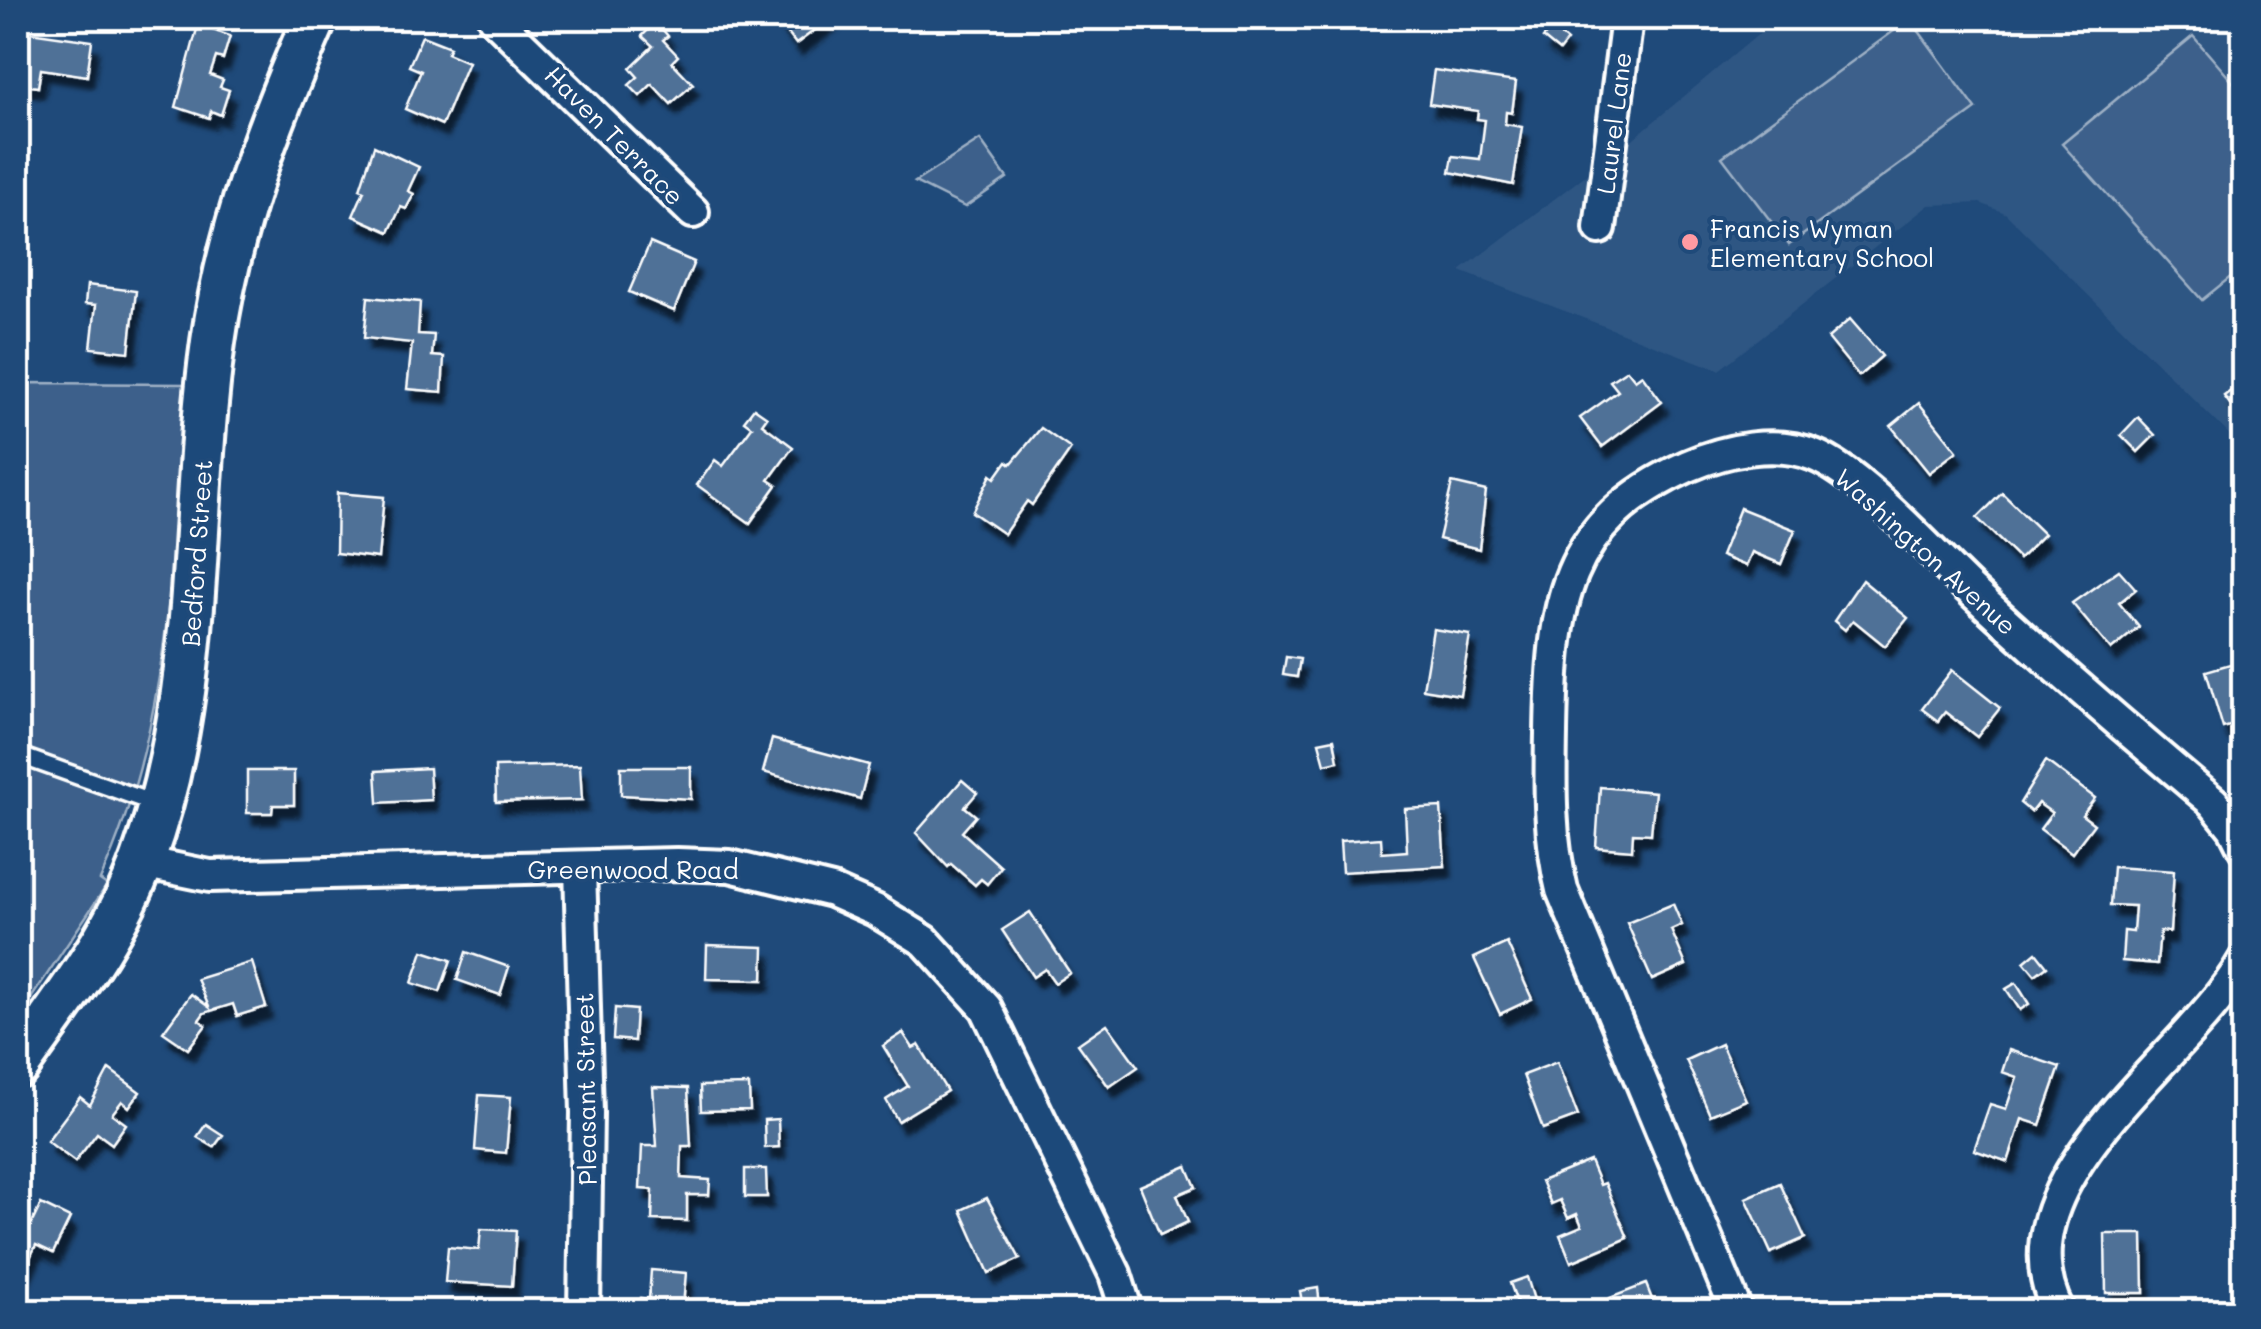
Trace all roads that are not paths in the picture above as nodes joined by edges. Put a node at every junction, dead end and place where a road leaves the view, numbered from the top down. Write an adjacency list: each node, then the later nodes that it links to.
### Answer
1 (315, 18): 7 (main road, Bedford Street)
2 (494, 18): 4 (street, Haven Terrace)
3 (1628, 18): 5 (street, Laurel Lane)
4 (692, 212)
5 (1600, 228)
6 (18, 755): 7 (lane)
7 (160, 806): 9 (main road, Bedford Street)
8 (2244, 848): 15 (street, Washington Avenue)
9 (142, 862): 10 (street, Greenwood Road); 12 (main road, Bedford Street)
10 (580, 867): 13 (street, Pleasant Street); 14 (street, Greenwood Road)
11 (2244, 961): 16 (street)
12 (18, 1065)
13 (584, 1312)
14 (1127, 1312)
15 (1738, 1312)
16 (2059, 1312)

